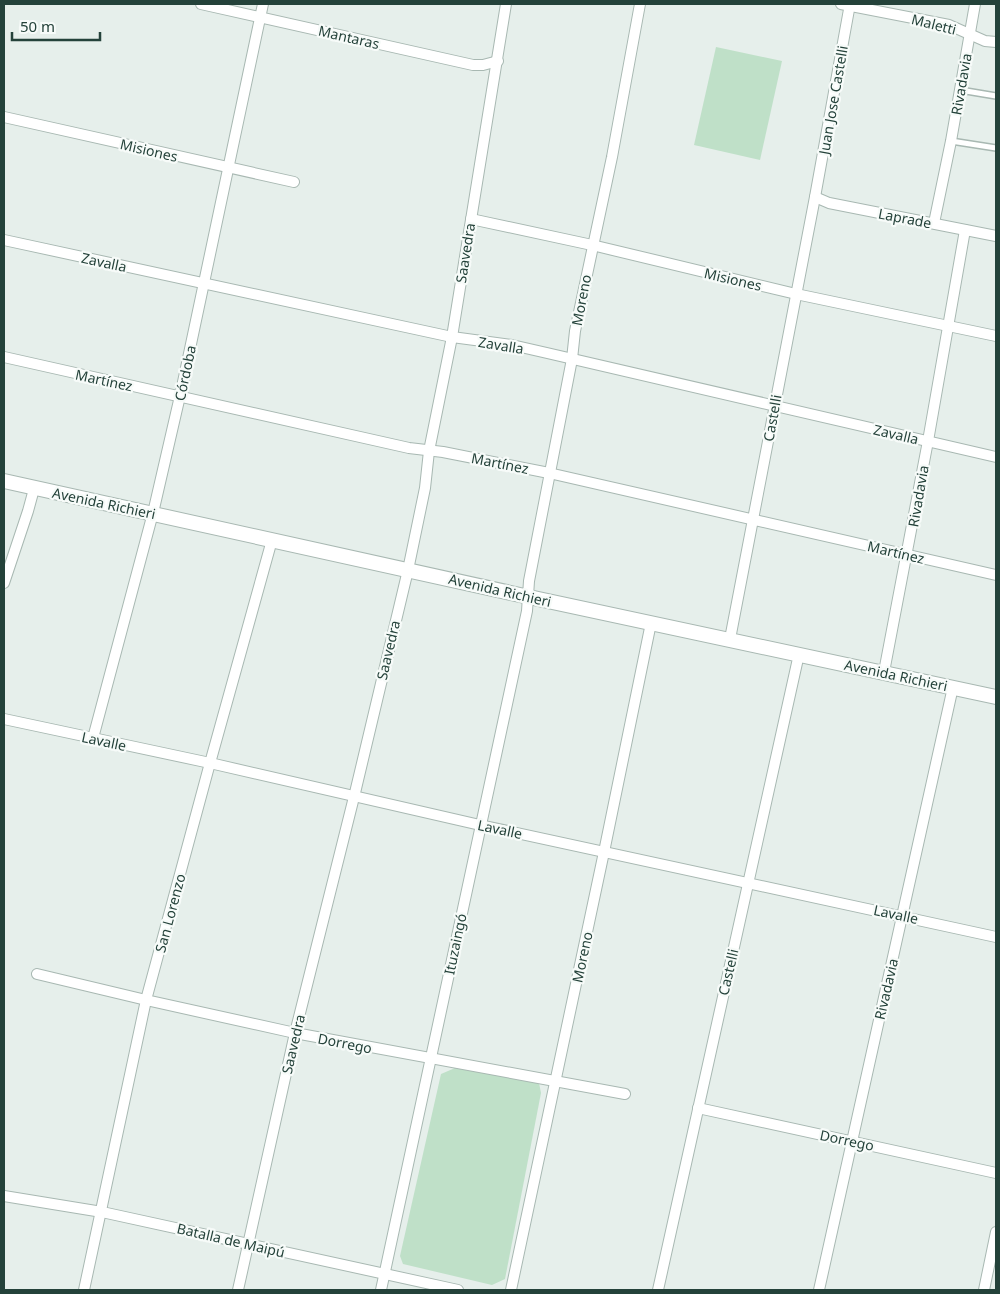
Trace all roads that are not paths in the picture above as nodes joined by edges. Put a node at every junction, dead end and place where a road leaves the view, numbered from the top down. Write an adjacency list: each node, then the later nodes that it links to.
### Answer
1 (201, 4): 7 (street, Mantaras)
2 (263, 4): 7 (street, Córdoba)
3 (506, 4): 10 (street, Saavedra)
4 (640, 4): 24 (street, Moreno)
5 (847, 4): 8 (street, Maletti); 18 (street, Juan Jose Castelli)
6 (974, 4): 8 (street, Rivadavia)
7 (260, 17): 10 (street, Mantaras); 16 (street, Córdoba)
8 (970, 34): 9 (street, Maletti); 11 (street, Rivadavia)
9 (996, 42)
10 (498, 60): 19 (street, Saavedra)
11 (960, 90): 12 (lane); 14 (street, Rivadavia)
12 (996, 96)
13 (4, 117): 16 (street, Misiones)
14 (951, 141): 15 (lane); 20 (street, Rivadavia)
15 (996, 148)
16 (229, 168): 17 (street, Misiones); 25 (street, Córdoba)
17 (294, 182)
18 (815, 197): 20 (street, Laprade); 26 (street, Castelli)
19 (471, 219): 24 (street, Misiones); 29 (street, Saavedra)
20 (934, 223): 21 (street, Laprade)
21 (965, 230): 22 (street, Laprade); 27 (street, Rivadavia)
22 (996, 236)
23 (4, 240): 25 (street, Zavalla)
24 (592, 245): 26 (street, Misiones); 31 (street, Moreno)
25 (204, 284): 29 (street, Zavalla); 32 (street, Córdoba)
26 (796, 294): 27 (street, Misiones); 33 (street, Castelli)
27 (948, 326): 28 (street, Misiones); 34 (street, Rivadavia)
28 (996, 336)
29 (452, 337): 31 (street, Zavalla); 35 (street, Saavedra)
30 (4, 357): 32 (street, Martínez)
31 (572, 359): 33 (street, Zavalla); 37 (street, Moreno)
32 (180, 396): 35 (street, Martínez); 40 (street, Córdoba)
33 (775, 405): 34 (street, Zavalla); 41 (street, Castelli)
34 (928, 441): 36 (street, Zavalla); 43 (street, Rivadavia)
35 (430, 451): 37 (street, Martínez); 44 (street, Saavedra)
36 (996, 457)
37 (549, 473): 41 (street, Martínez); 47 (street, Moreno)
38 (4, 482): 39 (street, Avenida Richieri)
39 (34, 489): 40 (street, Avenida Richieri); 46 (street)
40 (153, 513): 42 (street, Avenida Richieri); 55 (street, Córdoba)
41 (754, 520): 43 (street, Martínez); 49 (street, Castelli)
42 (272, 540): 44 (street, Avenida Richieri); 56 (street, San Lorenzo)
43 (907, 554): 45 (street, Martínez); 51 (street, Rivadavia)
44 (408, 570): 47 (street, Avenida Richieri); 57 (street, Saavedra)
45 (996, 575)
46 (4, 583)
47 (528, 597): 48 (street, Avenida Richieri); 58 (street, Ituzaingó)
48 (651, 623): 49 (street, Avenida Richieri); 59 (street, Moreno)
49 (730, 639): 50 (street, Avenida Richieri)
50 (799, 654): 51 (street, Avenida Richieri); 60 (street, Castelli)
51 (884, 672): 52 (street, Avenida Richieri)
52 (953, 687): 53 (street, Avenida Richieri); 61 (street, Rivadavia)
53 (996, 697)
54 (4, 719): 55 (street, Lavalle)
55 (93, 738): 56 (street, Lavalle)
56 (210, 763): 57 (street, Lavalle); 64 (street, San Lorenzo)
57 (354, 797): 58 (street, Lavalle); 65 (street, Saavedra)
58 (480, 825): 59 (street, Lavalle); 66 (street, Ituzaingó)
59 (604, 852): 60 (street, Lavalle); 67 (street, Moreno)
60 (748, 882): 61 (street, Lavalle); 69 (street, Castelli)
61 (902, 916): 62 (street, Lavalle); 70 (street, Rivadavia)
62 (996, 937)
63 (37, 974): 64 (street, Dorrego)
64 (146, 1000): 65 (street, Dorrego); 73 (street, San Lorenzo)
65 (294, 1033): 66 (street, Dorrego); 75 (street, Saavedra)
66 (430, 1058): 67 (street, Dorrego); 76 (street, Ituzaingó)
67 (556, 1081): 68 (street, Dorrego); 81 (street, Moreno)
68 (626, 1094)
69 (698, 1108): 70 (street, Dorrego); 82 (street, Castelli)
70 (852, 1142): 71 (street, Dorrego); 83 (street, Rivadavia)
71 (996, 1173)
72 (4, 1196): 73 (street, Batalla de Maipú)
73 (102, 1212): 75 (street, Batalla de Maipú); 77 (street, San Lorenzo)
74 (996, 1232): 84 (street)
75 (248, 1244): 76 (street, Batalla de Maipú); 78 (street, Saavedra)
76 (384, 1275): 79 (street, Ituzaingó); 80 (street, Batalla de Maipú)
77 (84, 1290)
78 (238, 1290)
79 (381, 1290)
80 (458, 1290)
81 (511, 1290)
82 (658, 1290)
83 (819, 1290)
84 (984, 1290)

